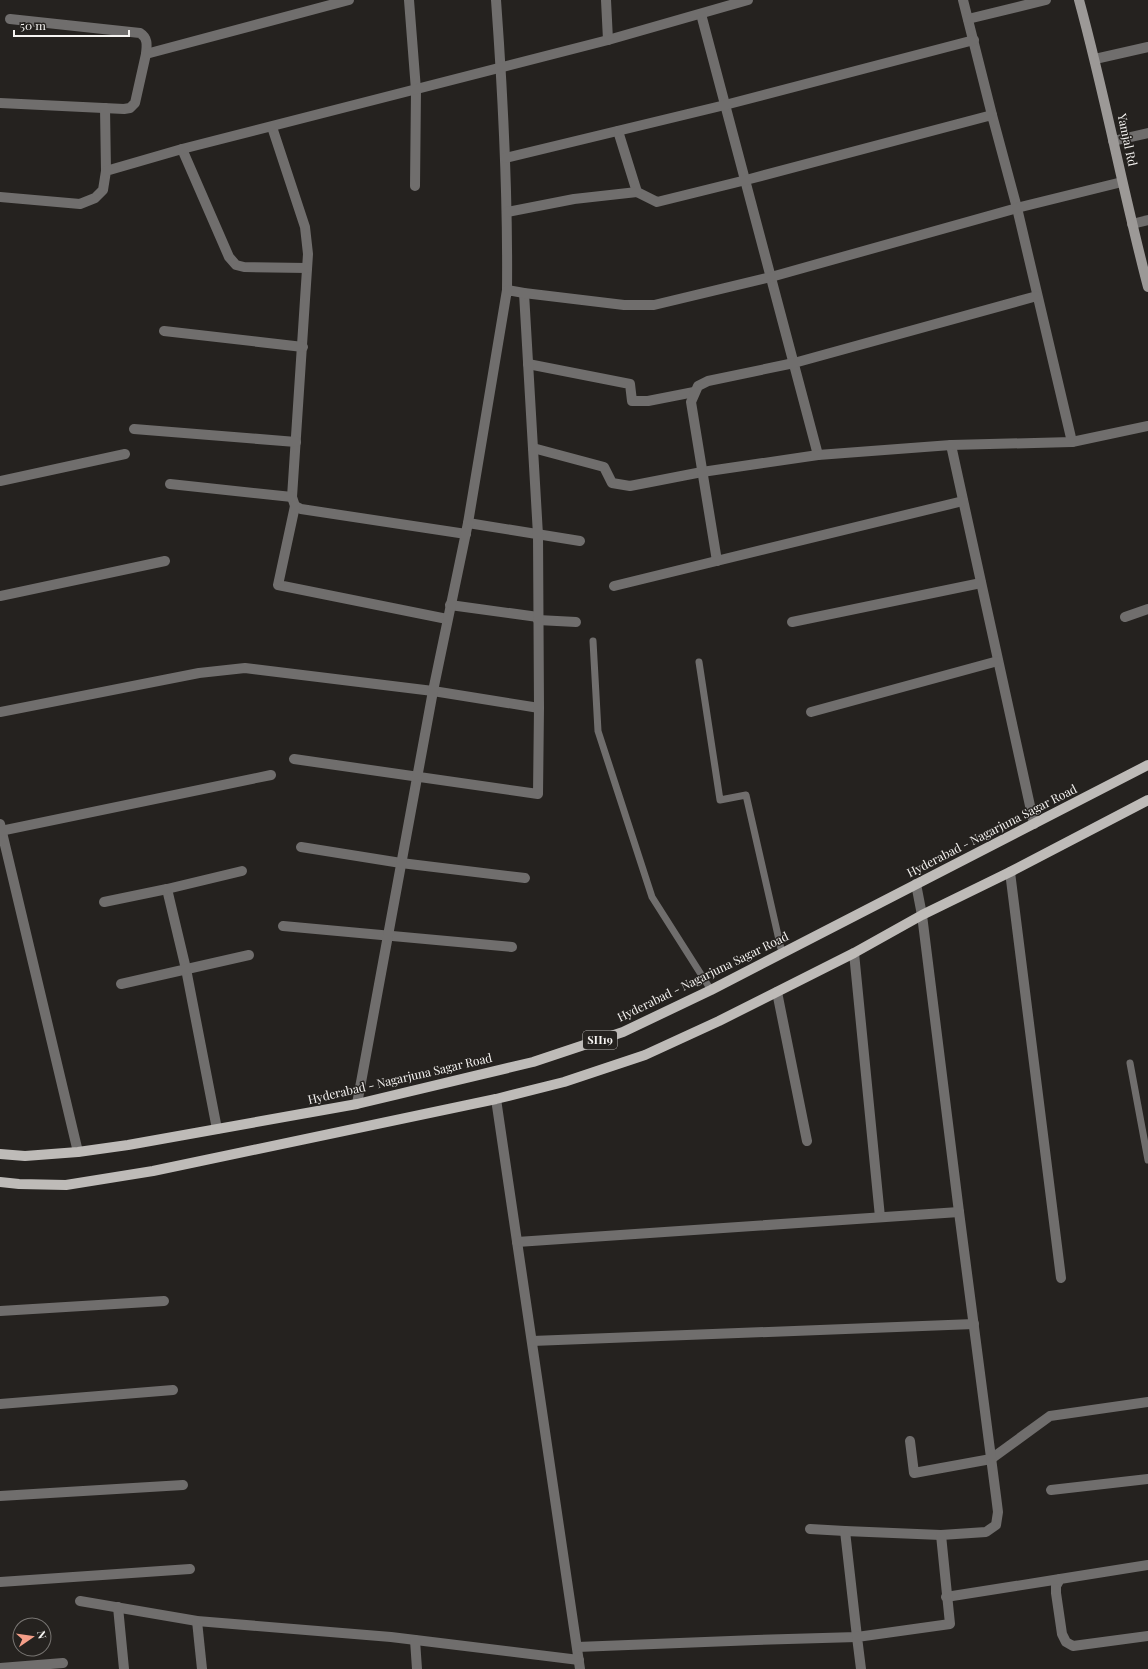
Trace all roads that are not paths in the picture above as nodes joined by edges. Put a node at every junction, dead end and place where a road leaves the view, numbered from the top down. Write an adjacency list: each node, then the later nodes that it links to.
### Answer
1 (349, 0): 15 (street)
2 (409, 0): 18 (street)
3 (496, 0): 17 (street)
4 (606, 0): 12 (street)
5 (748, 0): 9 (street)
6 (963, 0): 11 (street)
7 (1046, 0): 11 (street)
8 (1079, 0): 16 (main road, Yamjal Rd)
9 (701, 14): 12 (street); 20 (street)
10 (10, 19): 15 (street)
11 (968, 19): 13 (street)
12 (608, 40): 17 (street)
13 (974, 40): 20 (street); 22 (street)
14 (1148, 47): 16 (street)
15 (146, 54): 21 (street)
16 (1095, 59): 26 (main road, Yamjal Rd)
17 (501, 68): 18 (street); 28 (street)
18 (416, 90): 23 (street); 32 (street)
19 (0, 103): 21 (street)
20 (726, 104): 24 (street); 30 (street)
21 (105, 108): 29 (street)
22 (992, 115): 30 (street); 35 (street)
23 (272, 127): 27 (street); 39 (street)
24 (618, 131): 28 (street); 33 (street)
25 (1148, 133): 26 (street)
26 (1113, 141): 31 (main road, Yamjal Rd)
27 (182, 149): 29 (street); 39 (street)
28 (505, 158): 36 (street)
29 (106, 171): 34 (street)
30 (746, 180): 33 (street); 40 (street)
31 (1122, 182): 35 (street); 38 (main road, Yamjal Rd)
32 (416, 186)
33 (637, 192): 36 (street)
34 (0, 197)
35 (1017, 208): 40 (street); 44 (street)
36 (507, 212): 42 (street)
37 (1148, 220): 38 (street)
38 (1132, 224): 41 (main road, Yamjal Rd)
39 (307, 268): 46 (street)
40 (771, 277): 43 (street); 47 (street)
41 (1148, 287)
42 (507, 290): 43 (street); 63 (street)
43 (524, 293): 48 (street)
44 (1037, 296): 47 (street); 53 (street)
45 (164, 331): 46 (street)
46 (303, 347): 52 (street)
47 (794, 363): 49 (street); 57 (street)
48 (528, 364): 49 (street); 55 (street)
49 (694, 392): 58 (street)
50 (1148, 426): 53 (street)
51 (134, 429): 52 (street)
52 (296, 442): 61 (street)
53 (1072, 442): 54 (street)
54 (951, 445): 57 (street); 62 (street)
55 (533, 448): 58 (street); 65 (street)
56 (125, 454): 59 (street)
57 (818, 455): 58 (street)
58 (702, 472): 68 (street)
59 (0, 481)
60 (170, 484): 61 (street)
61 (294, 501): 64 (street); 75 (street)
62 (963, 501): 68 (street); 69 (street)
63 (468, 523): 64 (street); 65 (street)
64 (466, 534): 72 (street)
65 (538, 535): 66 (street); 76 (street)
66 (580, 541)
67 (164, 561): 71 (street)
68 (717, 561): 70 (street)
69 (981, 583): 78 (street); 80 (street)
70 (614, 586)
71 (0, 596)
72 (450, 605): 75 (street); 76 (street)
73 (1148, 609): 74 (street)
74 (1124, 617)
75 (447, 619): 82 (street)
76 (538, 619): 77 (street); 83 (street)
77 (576, 622)
78 (792, 622)
79 (593, 641): 110 (lane)
80 (998, 661): 85 (street); 91 (street)
81 (699, 662): 105 (lane)
82 (433, 691): 83 (street); 84 (street); 89 (street)
83 (539, 708): 89 (street)
84 (0, 712)
85 (811, 712)
86 (294, 759): 89 (street)
87 (1148, 765): 91 (main road, Hyderabad - Nagarjuna Sagar Road / SH19)
88 (271, 775): 92 (street)
89 (417, 778): 94 (street)
90 (1148, 800): 96 (main road, SH19)
91 (1034, 824): 98 (main road, Hyderabad - Nagarjuna Sagar Road / SH19)
92 (0, 829): 117 (street)
93 (301, 847): 94 (street)
94 (401, 863): 97 (street); 103 (street)
95 (242, 871): 99 (street)
96 (1010, 872): 101 (main road, SH19); 124 (street)
97 (525, 878)
98 (916, 884): 101 (street); 105 (main road, Hyderabad - Nagarjuna Sagar Road / SH19)
99 (167, 889): 100 (street); 108 (street)
100 (104, 902)
101 (922, 915): 106 (main road, SH19); 121 (street)
102 (283, 926): 103 (street)
103 (388, 935): 104 (street); 114 (street)
104 (512, 947)
105 (782, 953): 110 (main road, Hyderabad - Nagarjuna Sagar Road / SH19)
106 (854, 953): 111 (main road, SH19); 122 (street)
107 (249, 955): 108 (street)
108 (186, 969): 109 (street); 115 (street)
109 (121, 984)
110 (711, 990): 114 (main road, Hyderabad - Nagarjuna Sagar Road / SH19)
111 (777, 992): 113 (main road, SH19); 116 (street)
112 (1130, 1063): 119 (lane)
113 (496, 1099): 120 (main road, SH19); 123 (street)
114 (357, 1104): 115 (main road, Hyderabad - Nagarjuna Sagar Road / SH19)
115 (217, 1129): 117 (main road, Hyderabad - Nagarjuna Sagar Road / SH19)
116 (807, 1141)
117 (78, 1152): 118 (main road, Hyderabad - Nagarjuna Sagar Road / SH19)
118 (0, 1154)
119 (1148, 1160)
120 (0, 1182)
121 (959, 1212): 122 (street); 127 (street)
122 (880, 1217): 123 (street)
123 (517, 1242): 128 (street)
124 (1061, 1278)
125 (164, 1301): 126 (street)
126 (0, 1311)
127 (974, 1324): 128 (street); 133 (street)
128 (532, 1341): 152 (street)
129 (173, 1390): 131 (street)
130 (1148, 1402): 133 (street)
131 (0, 1404)
132 (910, 1441): 133 (street)
133 (992, 1459): 140 (street)
134 (1148, 1479): 136 (street)
135 (183, 1485): 137 (street)
136 (1051, 1490)
137 (0, 1496)
138 (810, 1529): 139 (street)
139 (845, 1531): 140 (street); 150 (street)
140 (941, 1535): 145 (street)
141 (1148, 1565): 143 (street)
142 (190, 1569): 144 (street)
143 (1060, 1579): 145 (street); 149 (street)
144 (0, 1582)
145 (946, 1597): 150 (street)
146 (80, 1601): 147 (street)
147 (118, 1607): 148 (street); 156 (street)
148 (197, 1620): 151 (street); 157 (street)
149 (1148, 1636)
150 (857, 1637): 152 (street); 159 (street)
151 (415, 1640): 154 (street); 158 (street)
152 (577, 1647): 154 (street)
153 (63, 1663): 155 (street)
154 (580, 1665)
155 (0, 1668)
156 (124, 1669)
157 (202, 1669)
158 (418, 1669)
159 (861, 1669)

